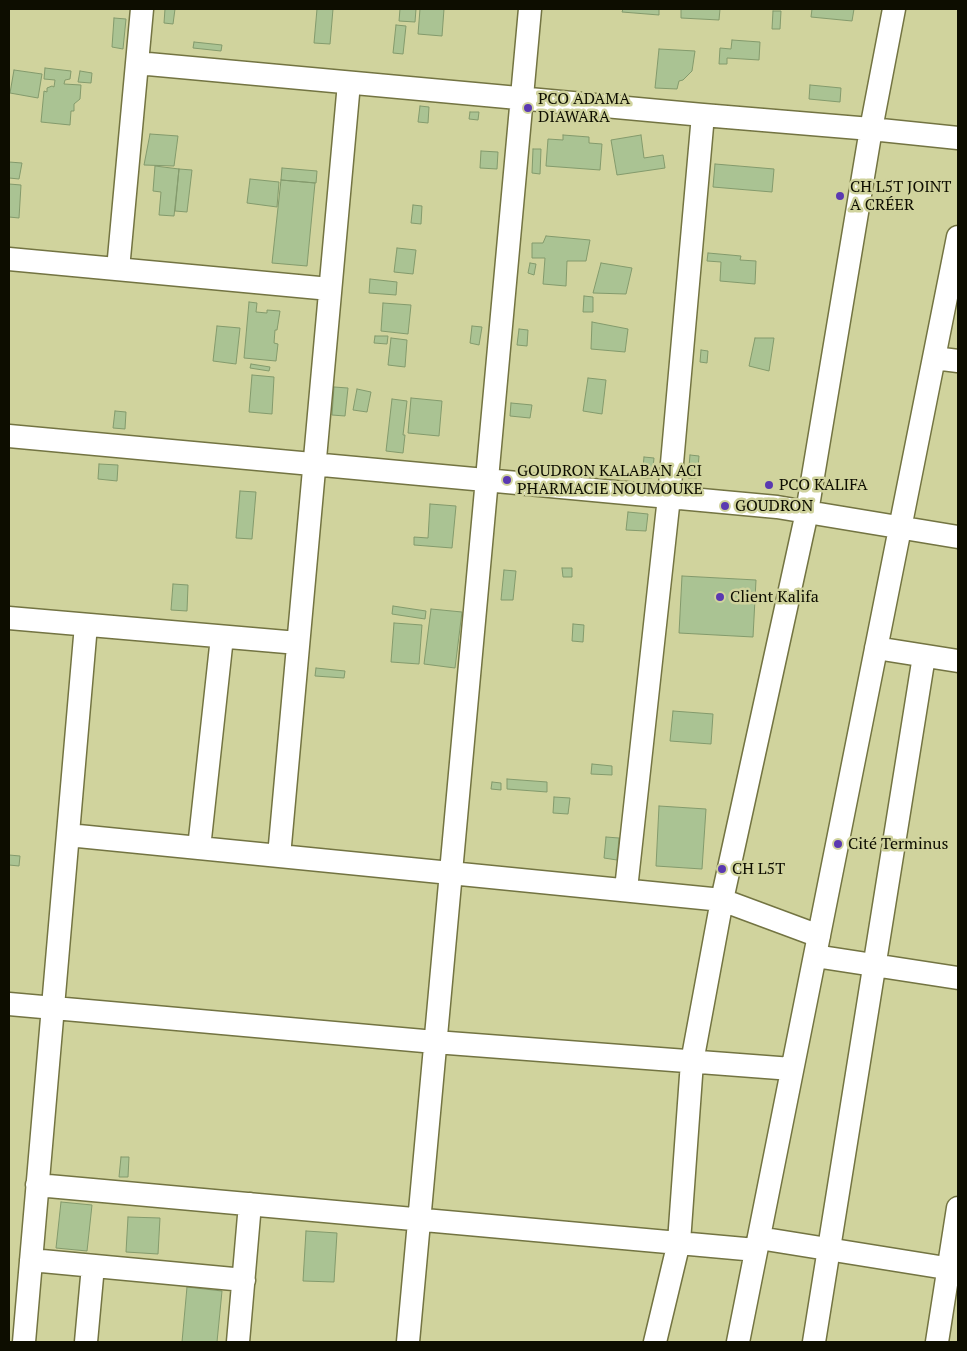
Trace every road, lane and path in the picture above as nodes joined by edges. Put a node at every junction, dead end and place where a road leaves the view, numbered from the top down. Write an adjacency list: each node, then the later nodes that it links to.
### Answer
1 (142, 9): 4 (street)
2 (530, 9): 6 (street)
3 (894, 9): 8 (street)
4 (137, 63): 5 (street); 12 (street)
5 (349, 83): 6 (street); 13 (street)
6 (521, 98): 7 (street); 18 (street)
7 (703, 115): 8 (street); 19 (street)
8 (871, 129): 9 (street); 20 (street)
9 (958, 138)
10 (958, 237): 14 (street)
11 (9, 259): 12 (street)
12 (118, 270): 13 (street)
13 (330, 289): 17 (street)
14 (934, 358): 15 (street); 21 (street)
15 (958, 361)
16 (9, 436): 17 (street)
17 (314, 464): 18 (street); 26 (street)
18 (487, 480): 19 (street); 33 (street)
19 (668, 497): 20 (street); 34 (street)
20 (807, 512): 21 (street); 35 (street)
21 (900, 527): 22 (street); 27 (street)
22 (958, 536)
23 (9, 618): 24 (street)
24 (86, 625): 25 (street); 30 (street)
25 (222, 637): 26 (street); 31 (street)
26 (298, 643): 32 (street)
27 (876, 648): 28 (street); 36 (street)
28 (924, 656): 29 (street); 37 (street)
29 (958, 661)
30 (68, 836): 31 (street); 40 (street)
31 (199, 848): 32 (street)
32 (279, 856): 33 (street)
33 (451, 872): 34 (street); 41 (street)
34 (626, 890): 35 (street)
35 (722, 900): 36 (street); 42 (street)
36 (817, 946): 37 (street); 43 (street)
37 (874, 965): 38 (street); 50 (street)
38 (958, 978)
39 (9, 1004): 40 (street)
40 (53, 1008): 41 (street); 44 (street)
41 (435, 1042): 42 (street); 47 (street)
42 (692, 1062): 43 (street); 48 (street)
43 (792, 1069): 49 (street)
44 (37, 1185): 45 (street); 51 (street)
45 (250, 1204): 47 (street); 54 (street)
46 (958, 1208): 53 (street)
47 (419, 1219): 48 (street); 58 (street)
48 (679, 1242): 49 (street); 59 (street)
49 (757, 1244): 50 (street); 60 (street)
50 (829, 1250): 53 (street); 61 (street)
51 (31, 1260): 52 (street); 55 (street)
52 (94, 1266): 54 (street); 56 (street)
53 (954, 1270): 62 (street)
54 (244, 1280): 57 (street)
55 (24, 1342)
56 (86, 1342)
57 (238, 1342)
58 (408, 1342)
59 (655, 1342)
60 (738, 1342)
61 (814, 1342)
62 (937, 1342)

